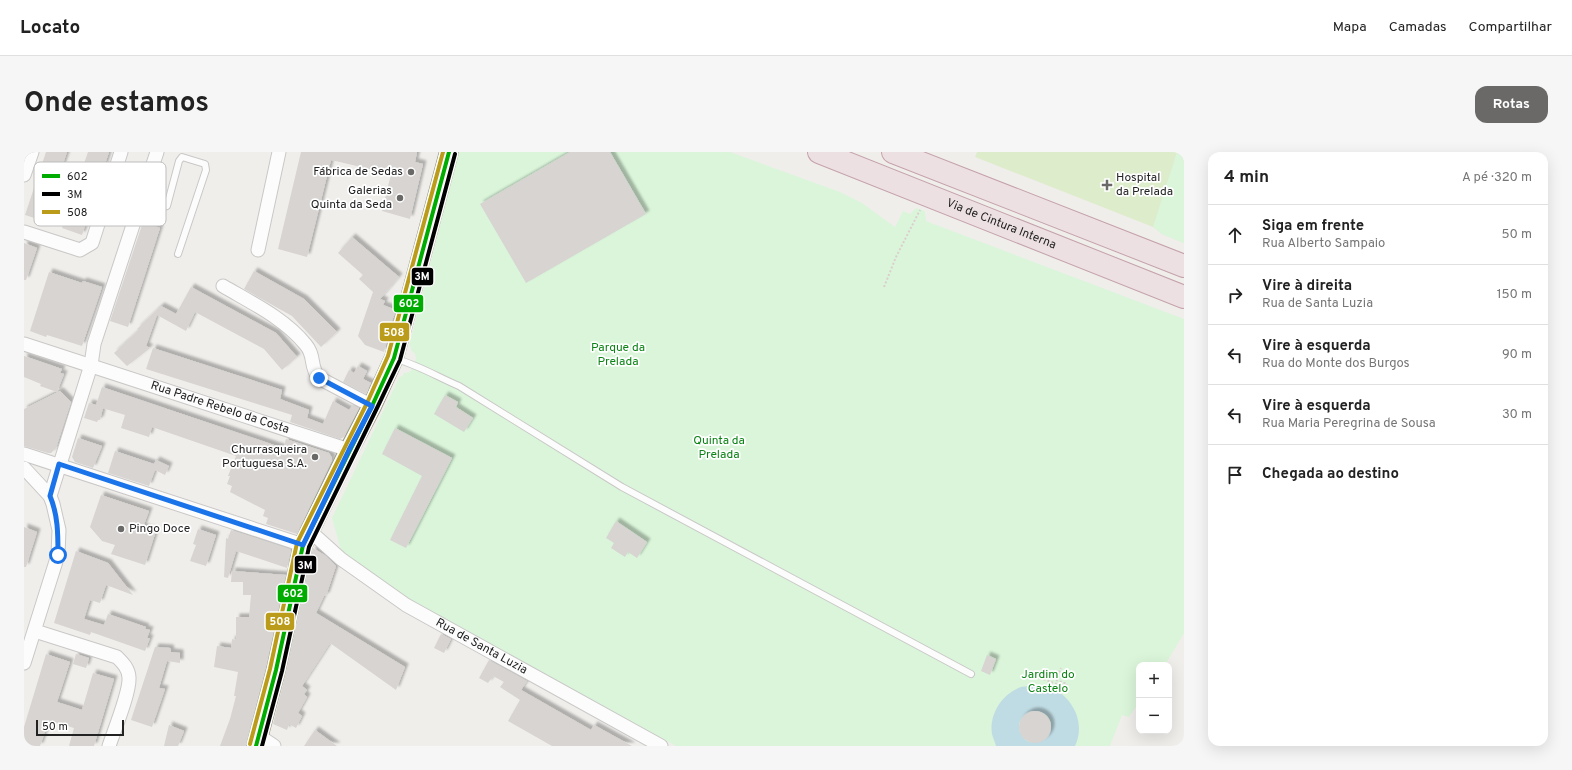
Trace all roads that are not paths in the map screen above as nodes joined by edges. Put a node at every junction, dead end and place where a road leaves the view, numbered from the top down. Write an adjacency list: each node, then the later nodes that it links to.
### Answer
1 (32, 152): 10 (street)
2 (121, 152): 8 (street)
3 (157, 152): 9 (street)
4 (279, 152): 15 (street)
5 (449, 152): 21 (main road)
6 (819, 152): 19 (highway, Via de Cintura Interna)
7 (893, 152): 17 (highway)
8 (118, 162)
9 (154, 162)
10 (24, 175)
11 (166, 206): 16 (lane)
12 (97, 226): 14 (street)
13 (132, 226): 22 (street)
14 (24, 232)
15 (258, 250)
16 (178, 254)
17 (1184, 266)
18 (223, 286): 23 (street)
19 (1184, 297)
20 (24, 344): 22 (street, Rua Padre Rebelo da Costa)
21 (394, 358): 23 (main road); 32 (lane)
22 (91, 365): 24 (street, Rua Padre Rebelo da Costa); 26 (street)
23 (372, 406): 24 (main road)
24 (349, 450): 29 (main road)
25 (24, 454): 26 (street, Rua de Santa Luzia)
26 (59, 464): 28 (street); 29 (street, Rua de Santa Luzia)
27 (24, 468): 28 (street)
28 (50, 496): 30 (street)
29 (307, 539): 33 (main road); 36 (street, Rua de Santa Luzia)
30 (35, 631): 31 (street); 34 (street)
31 (24, 663)
32 (971, 674)
33 (258, 741): 35 (street)
34 (109, 746)
35 (274, 746)
36 (659, 746)

